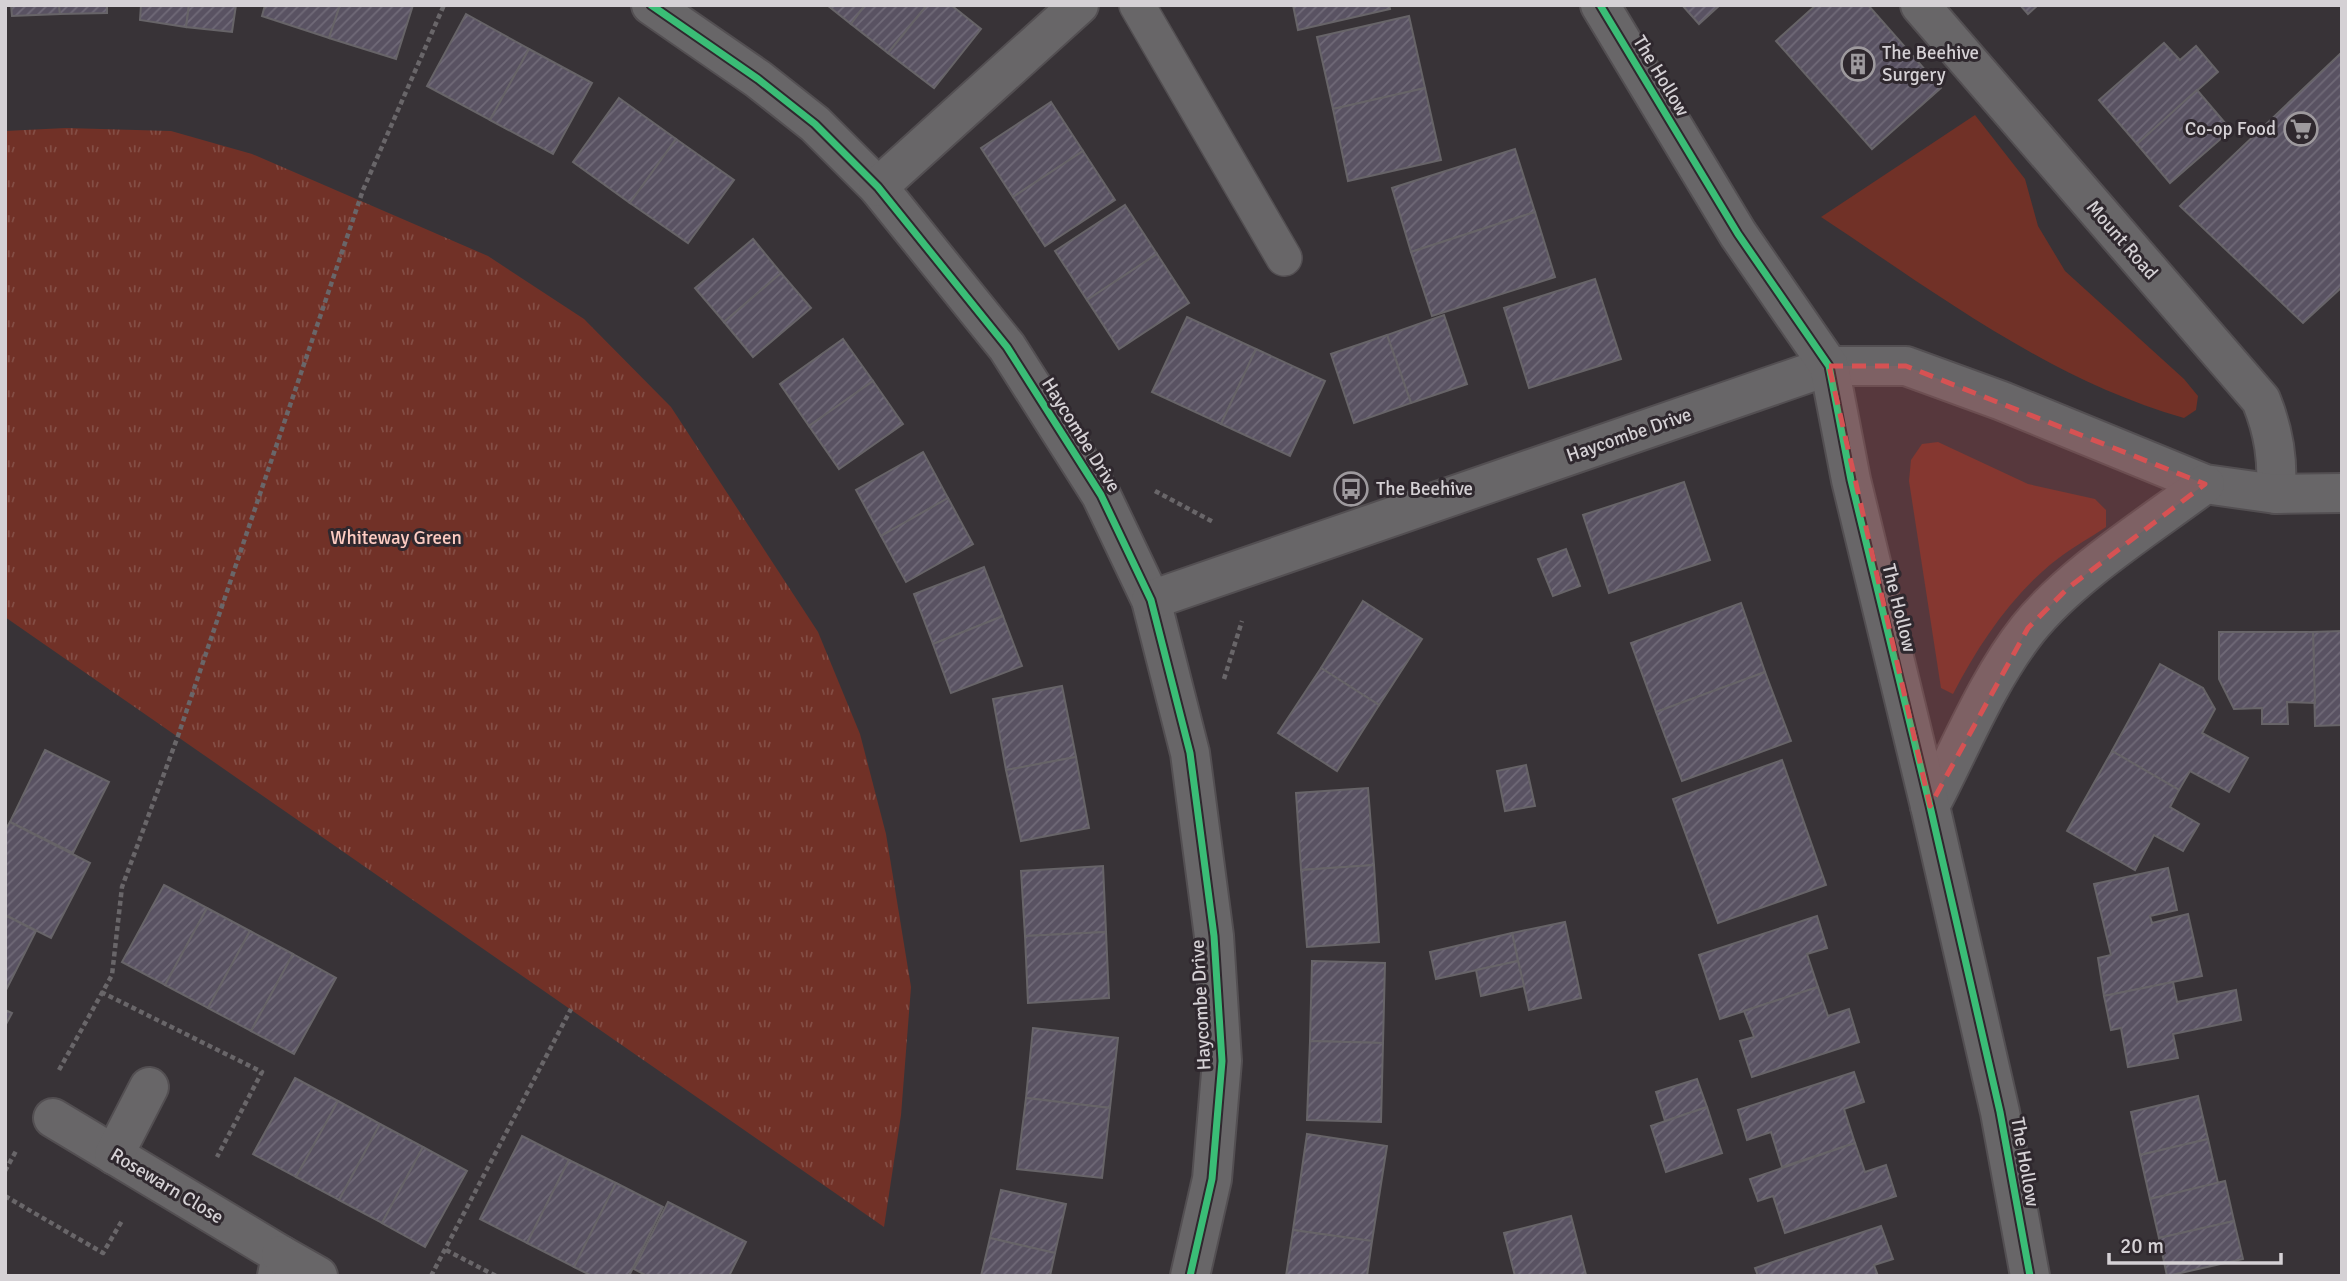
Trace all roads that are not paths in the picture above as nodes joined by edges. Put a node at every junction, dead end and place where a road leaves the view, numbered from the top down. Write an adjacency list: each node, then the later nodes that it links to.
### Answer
1 (651, 5): 6 (street, Haycombe Drive)
2 (1079, 5): 6 (street)
3 (1137, 5): 7 (lane)
4 (1600, 5): 8 (street, The Hollow)
5 (1920, 5): 11 (street, Mount Road)
6 (878, 187): 12 (street, Haycombe Drive)
7 (1284, 258)
8 (1829, 366): 9 (street); 12 (street, Haycombe Drive); 13 (street, The Hollow)
9 (2205, 484): 11 (street); 13 (street)
10 (2342, 493): 11 (street)
11 (2276, 494)
12 (1151, 600): 19 (street, Haycombe Drive)
13 (1930, 806): 20 (street, The Hollow)
14 (149, 1087): 16 (street)
15 (53, 1118): 16 (street, Rosewarn Close)
16 (114, 1155): 17 (street, Rosewarn Close)
17 (279, 1265): 18 (street, Rosewarn Close)
18 (318, 1276)
19 (1190, 1276)
20 (2030, 1276)

